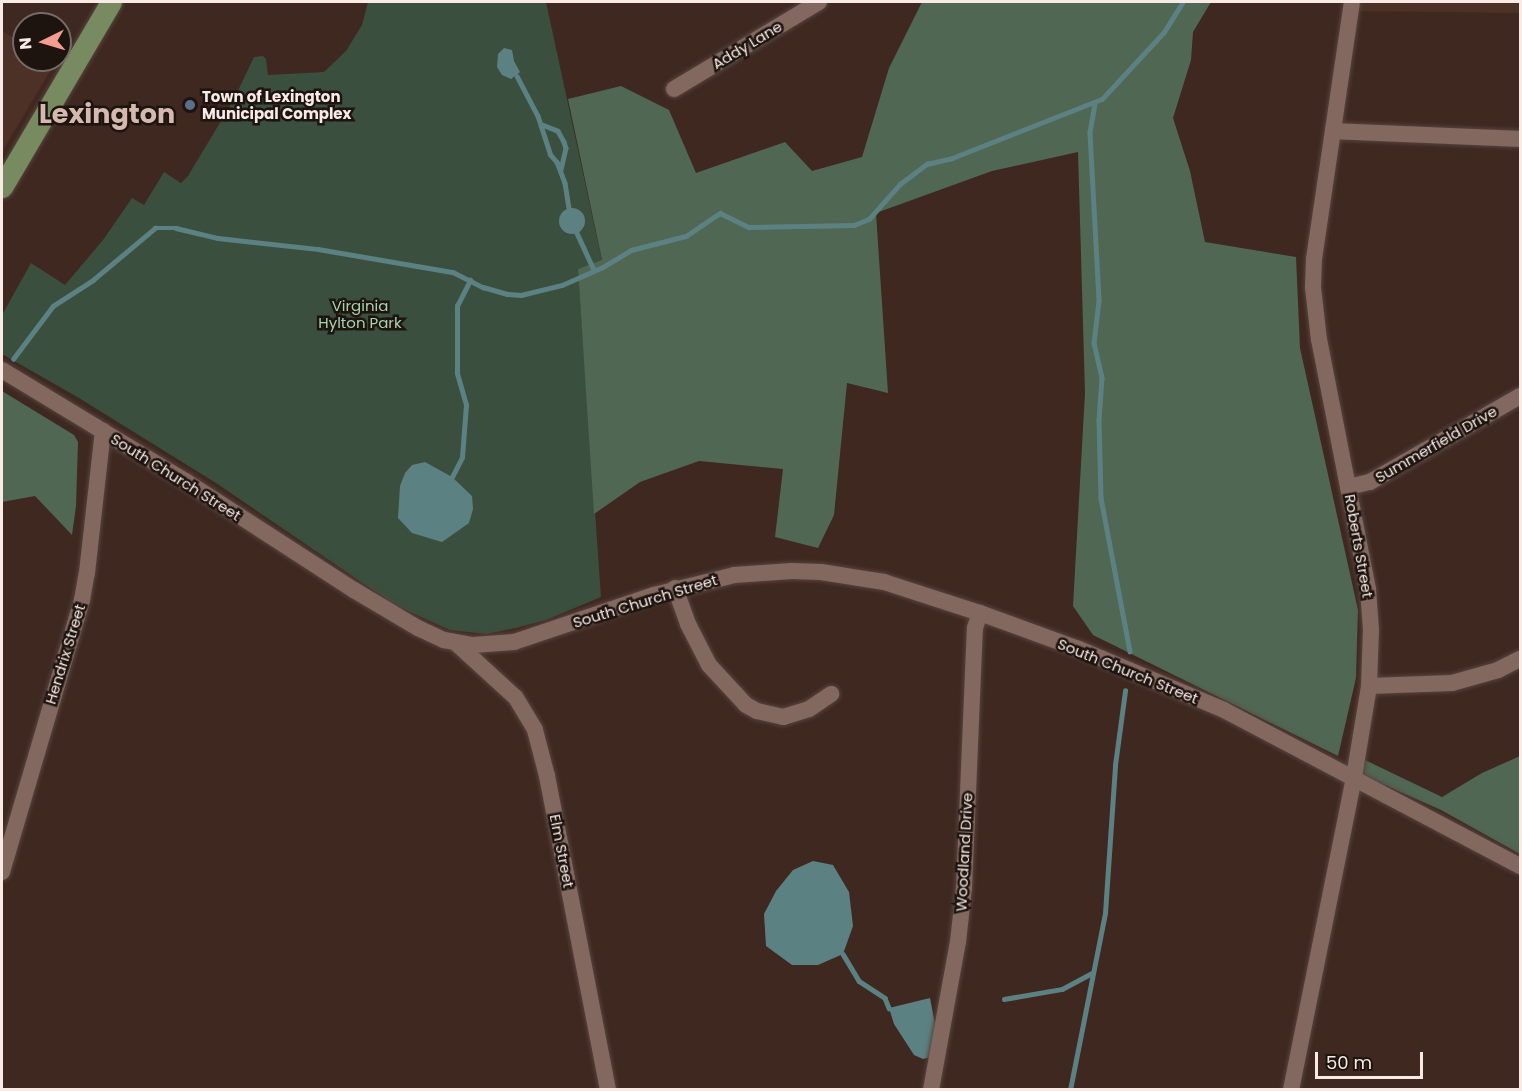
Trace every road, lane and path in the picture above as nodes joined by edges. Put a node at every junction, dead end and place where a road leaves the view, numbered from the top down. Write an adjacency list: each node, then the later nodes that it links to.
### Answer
1 (111, 2): 7 (main road)
2 (819, 2): 4 (street, Addy Lane)
3 (1352, 2): 5 (street, Roberts Street)
4 (674, 89)
5 (1333, 131): 6 (street); 11 (street, Roberts Street)
6 (1521, 139)
7 (2, 187)
8 (2, 370): 10 (street, South Church Street)
9 (1521, 396): 11 (street, Summerfield Drive)
10 (103, 431): 14 (street, South Church Street); 20 (street, Hendrix Street)
11 (1348, 487): 16 (street, Roberts Street)
12 (675, 588): 13 (street, South Church Street); 14 (street, South Church Street); 17 (street)
13 (980, 613): 18 (street, South Church Street); 22 (street, Woodland Drive)
14 (456, 643): 21 (street, Elm Street)
15 (1521, 659): 16 (street)
16 (1369, 686): 18 (street, Roberts Street)
17 (831, 694)
18 (1354, 777): 19 (street, South Church Street); 23 (street, Roberts Street)
19 (1521, 866)
20 (2, 872)
21 (608, 1089)
22 (931, 1089)
23 (1291, 1089)

